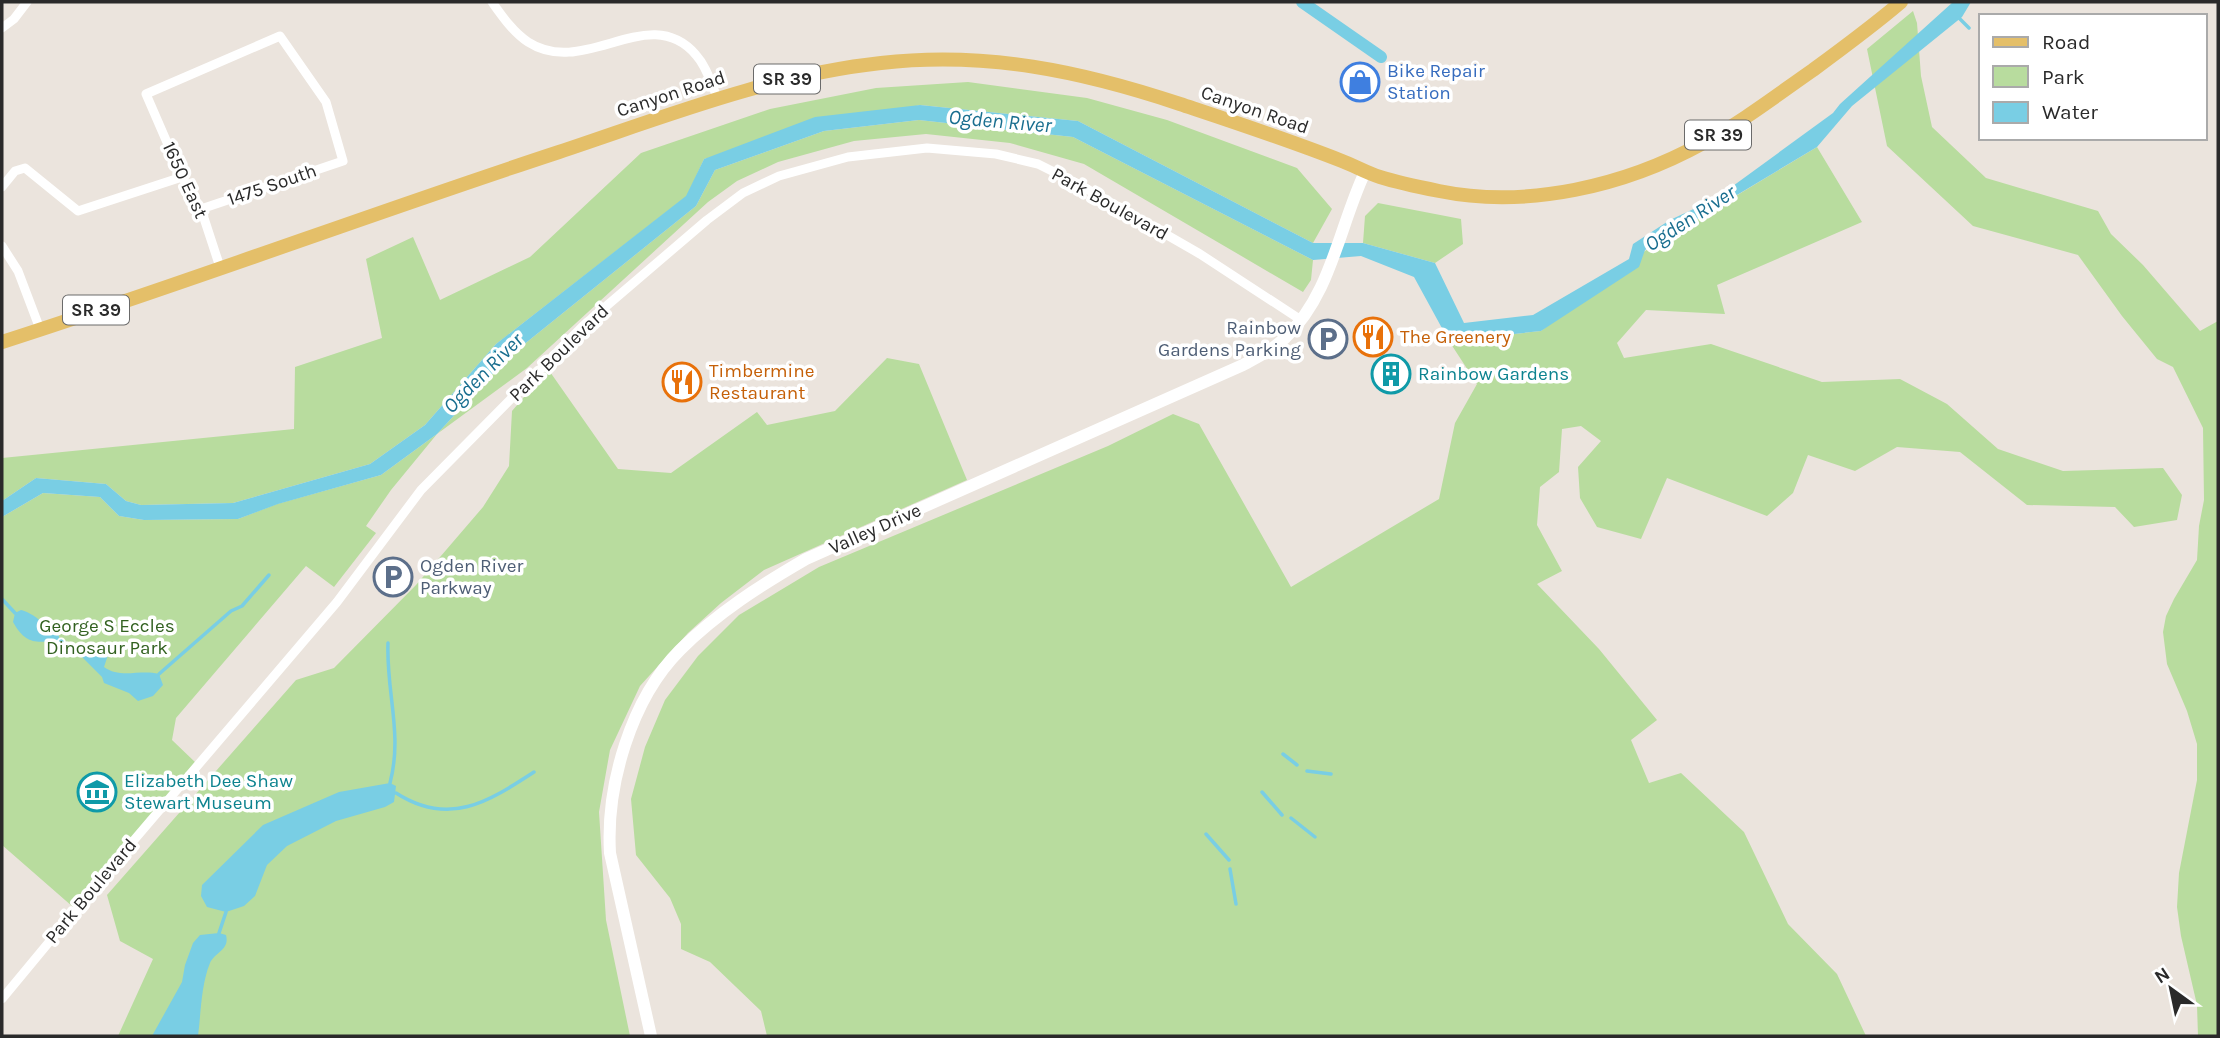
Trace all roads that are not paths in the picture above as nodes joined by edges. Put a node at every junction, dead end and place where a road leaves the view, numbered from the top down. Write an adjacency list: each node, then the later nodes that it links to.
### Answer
1 (27, 2): 4 (street)
2 (492, 2): 5 (street)
3 (1901, 2): 7 (main road, SR 39)
4 (2, 28)
5 (718, 99): 7 (main road, Canyon Road / SR 39); 12 (main road, Canyon Road / SR 39)
6 (343, 160): 8 (street, 1650 East); 10 (street, 1475 South)
7 (1365, 172): 13 (street, Valley Drive)
8 (182, 177): 9 (street); 10 (street, 1650 East)
9 (2, 187)
10 (201, 209): 12 (street, 1650 East)
11 (2, 246): 14 (street)
12 (220, 267): 14 (main road, Canyon Road / SR 39)
13 (1301, 320): 16 (street, Park Boulevard); 17 (street, Valley Drive)
14 (40, 329): 15 (main road, Canyon Road / SR 39)
15 (2, 342)
16 (2, 999)
17 (651, 1036)

